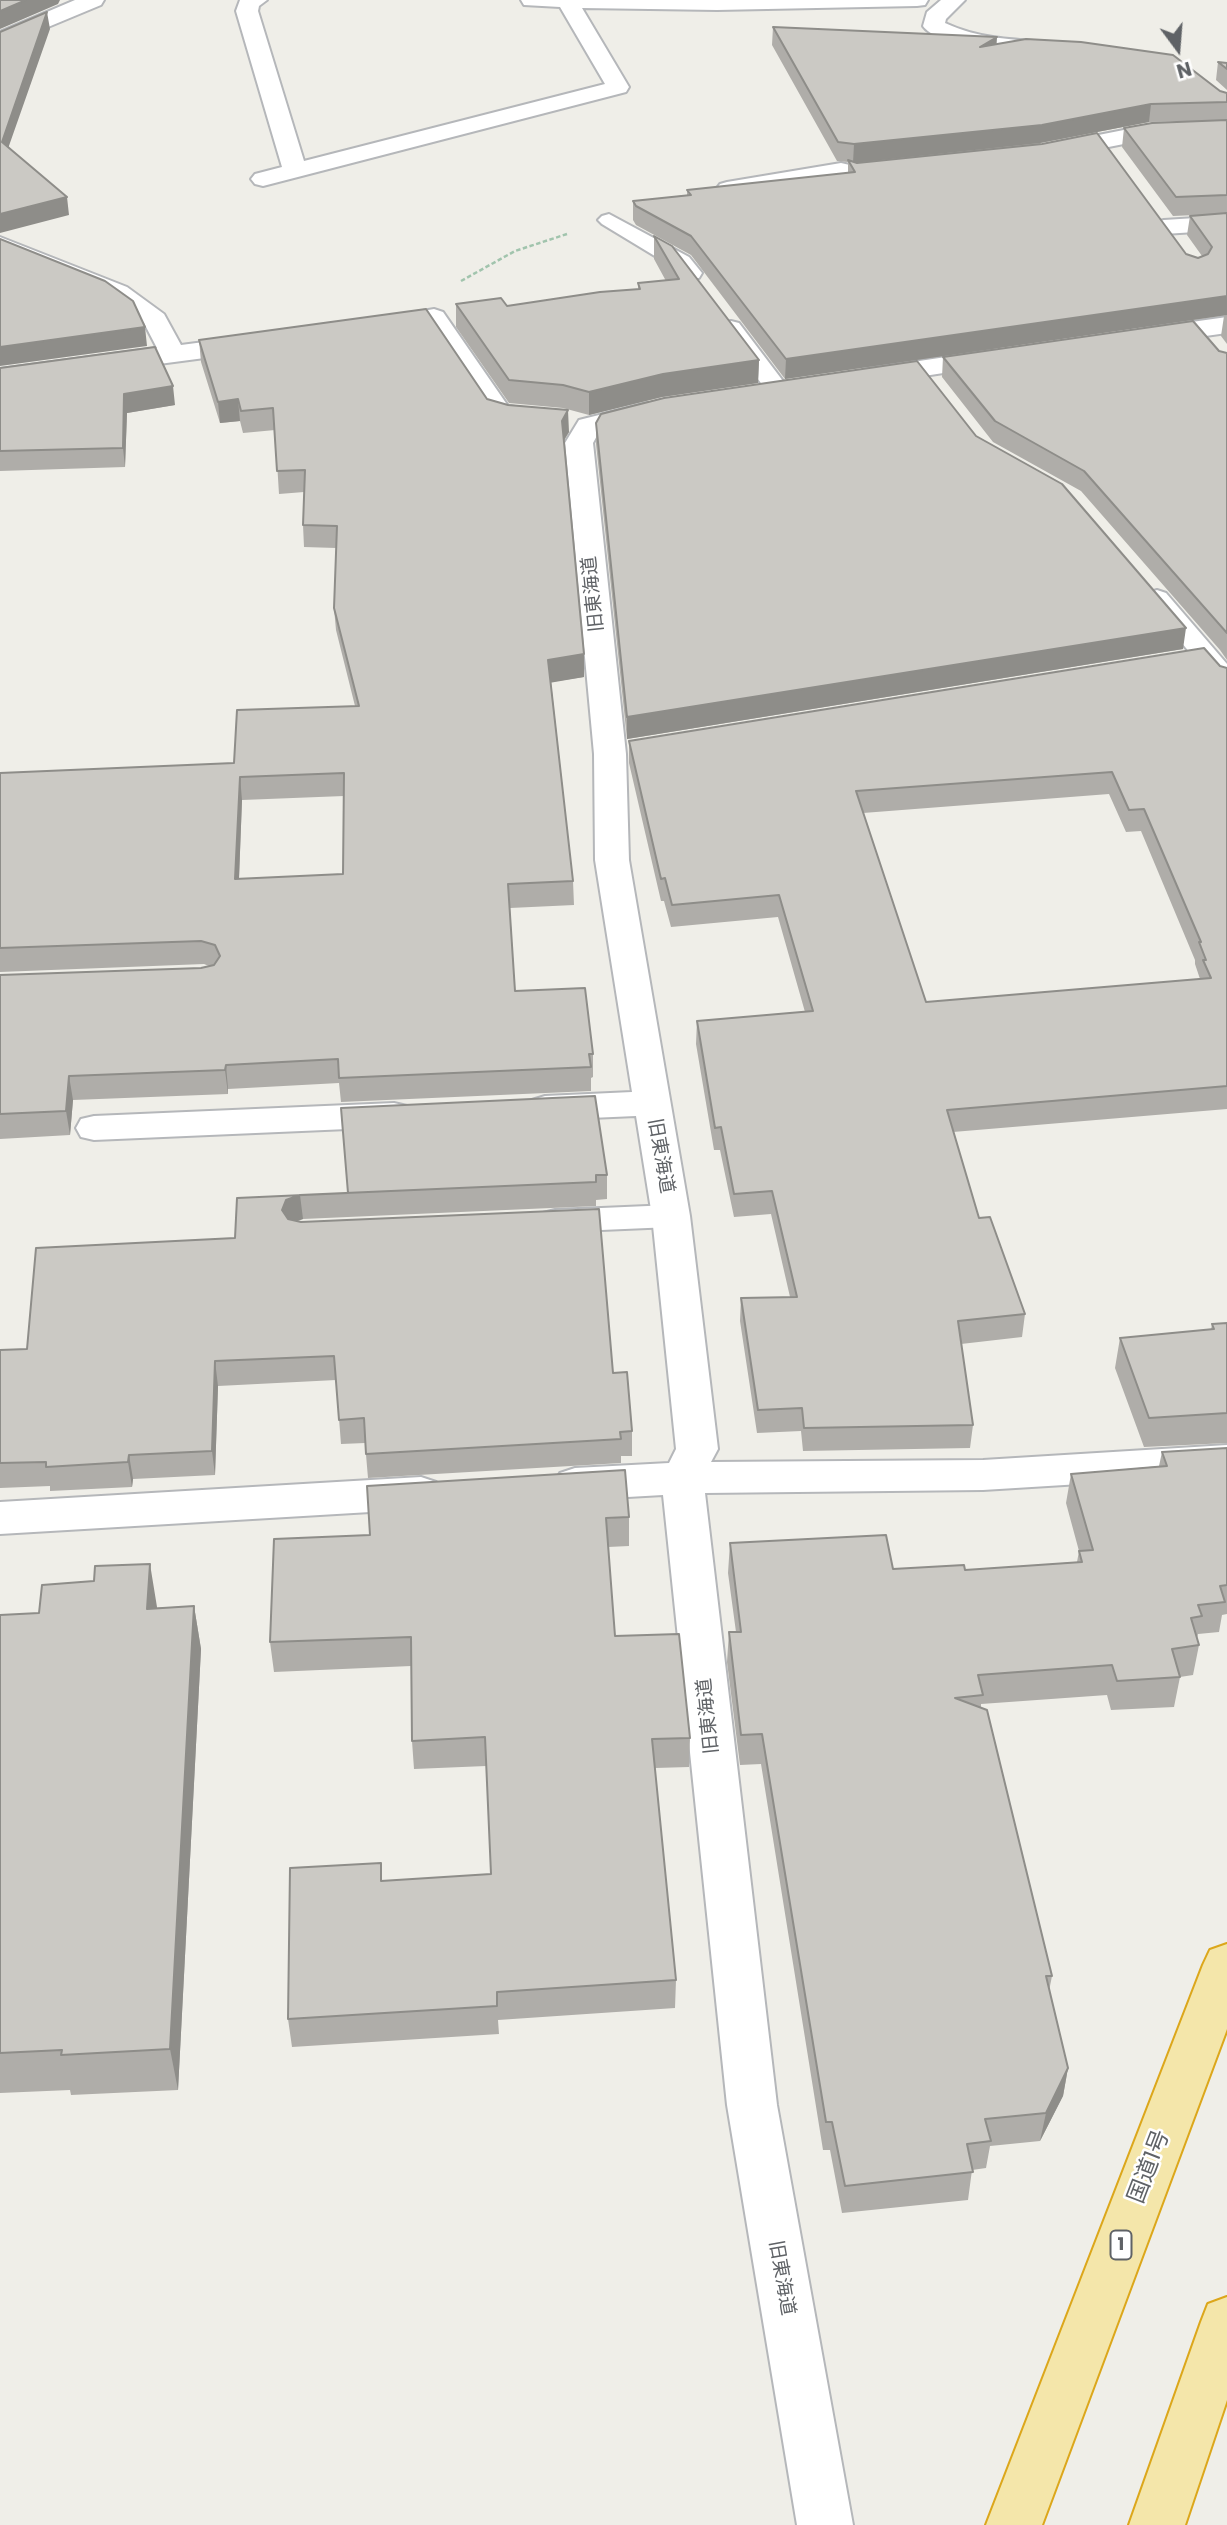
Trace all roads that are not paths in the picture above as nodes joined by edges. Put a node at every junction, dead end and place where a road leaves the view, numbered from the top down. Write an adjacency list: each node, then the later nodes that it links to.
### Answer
1 (93, 0): 7 (street)
2 (256, 0): 14 (street)
3 (533, 0): 6 (street)
4 (917, 0): 6 (street)
5 (954, 0): 8 (street)
6 (567, 1): 14 (street)
7 (0, 40)
8 (1076, 50)
9 (1227, 129): 10 (street)
10 (1102, 141): 11 (street); 12 (street)
11 (1026, 155)
12 (1118, 162)
13 (882, 170): 15 (street)
14 (295, 171): 16 (street)
15 (856, 172): 17 (lane)
16 (263, 179)
17 (712, 191)
18 (1149, 206): 20 (street)
19 (609, 220): 32 (lane)
20 (1227, 223)
21 (0, 244): 27 (street)
22 (1227, 325): 24 (street)
23 (356, 328): 34 (street)
24 (1197, 329): 25 (street); 29 (street)
25 (1118, 341)
26 (268, 342): 27 (street)
27 (172, 353): 30 (street)
28 (1025, 354): 31 (street)
29 (1219, 354)
30 (0, 377)
31 (842, 380)
32 (778, 390)
33 (675, 406): 34 (street)
34 (589, 426): 37 (street, 旧東海道)
35 (1143, 583): 36 (lane)
36 (1205, 666)
37 (651, 1104): 38 (street); 41 (street, 旧東海道)
38 (512, 1110)
39 (428, 1113): 40 (street)
40 (94, 1128)
41 (671, 1216): 42 (lane); 44 (street, 旧東海道)
42 (521, 1223)
43 (1227, 1460): 44 (street)
44 (682, 1478): 45 (street); 50 (street, 旧東海道)
45 (543, 1486)
46 (460, 1491): 47 (street)
47 (0, 1518)
48 (1227, 1965): 51 (highway, 国道1号 / 1)
49 (1227, 2322): 52 (highway)
50 (824, 2525)
51 (1014, 2525)
52 (1157, 2525)

